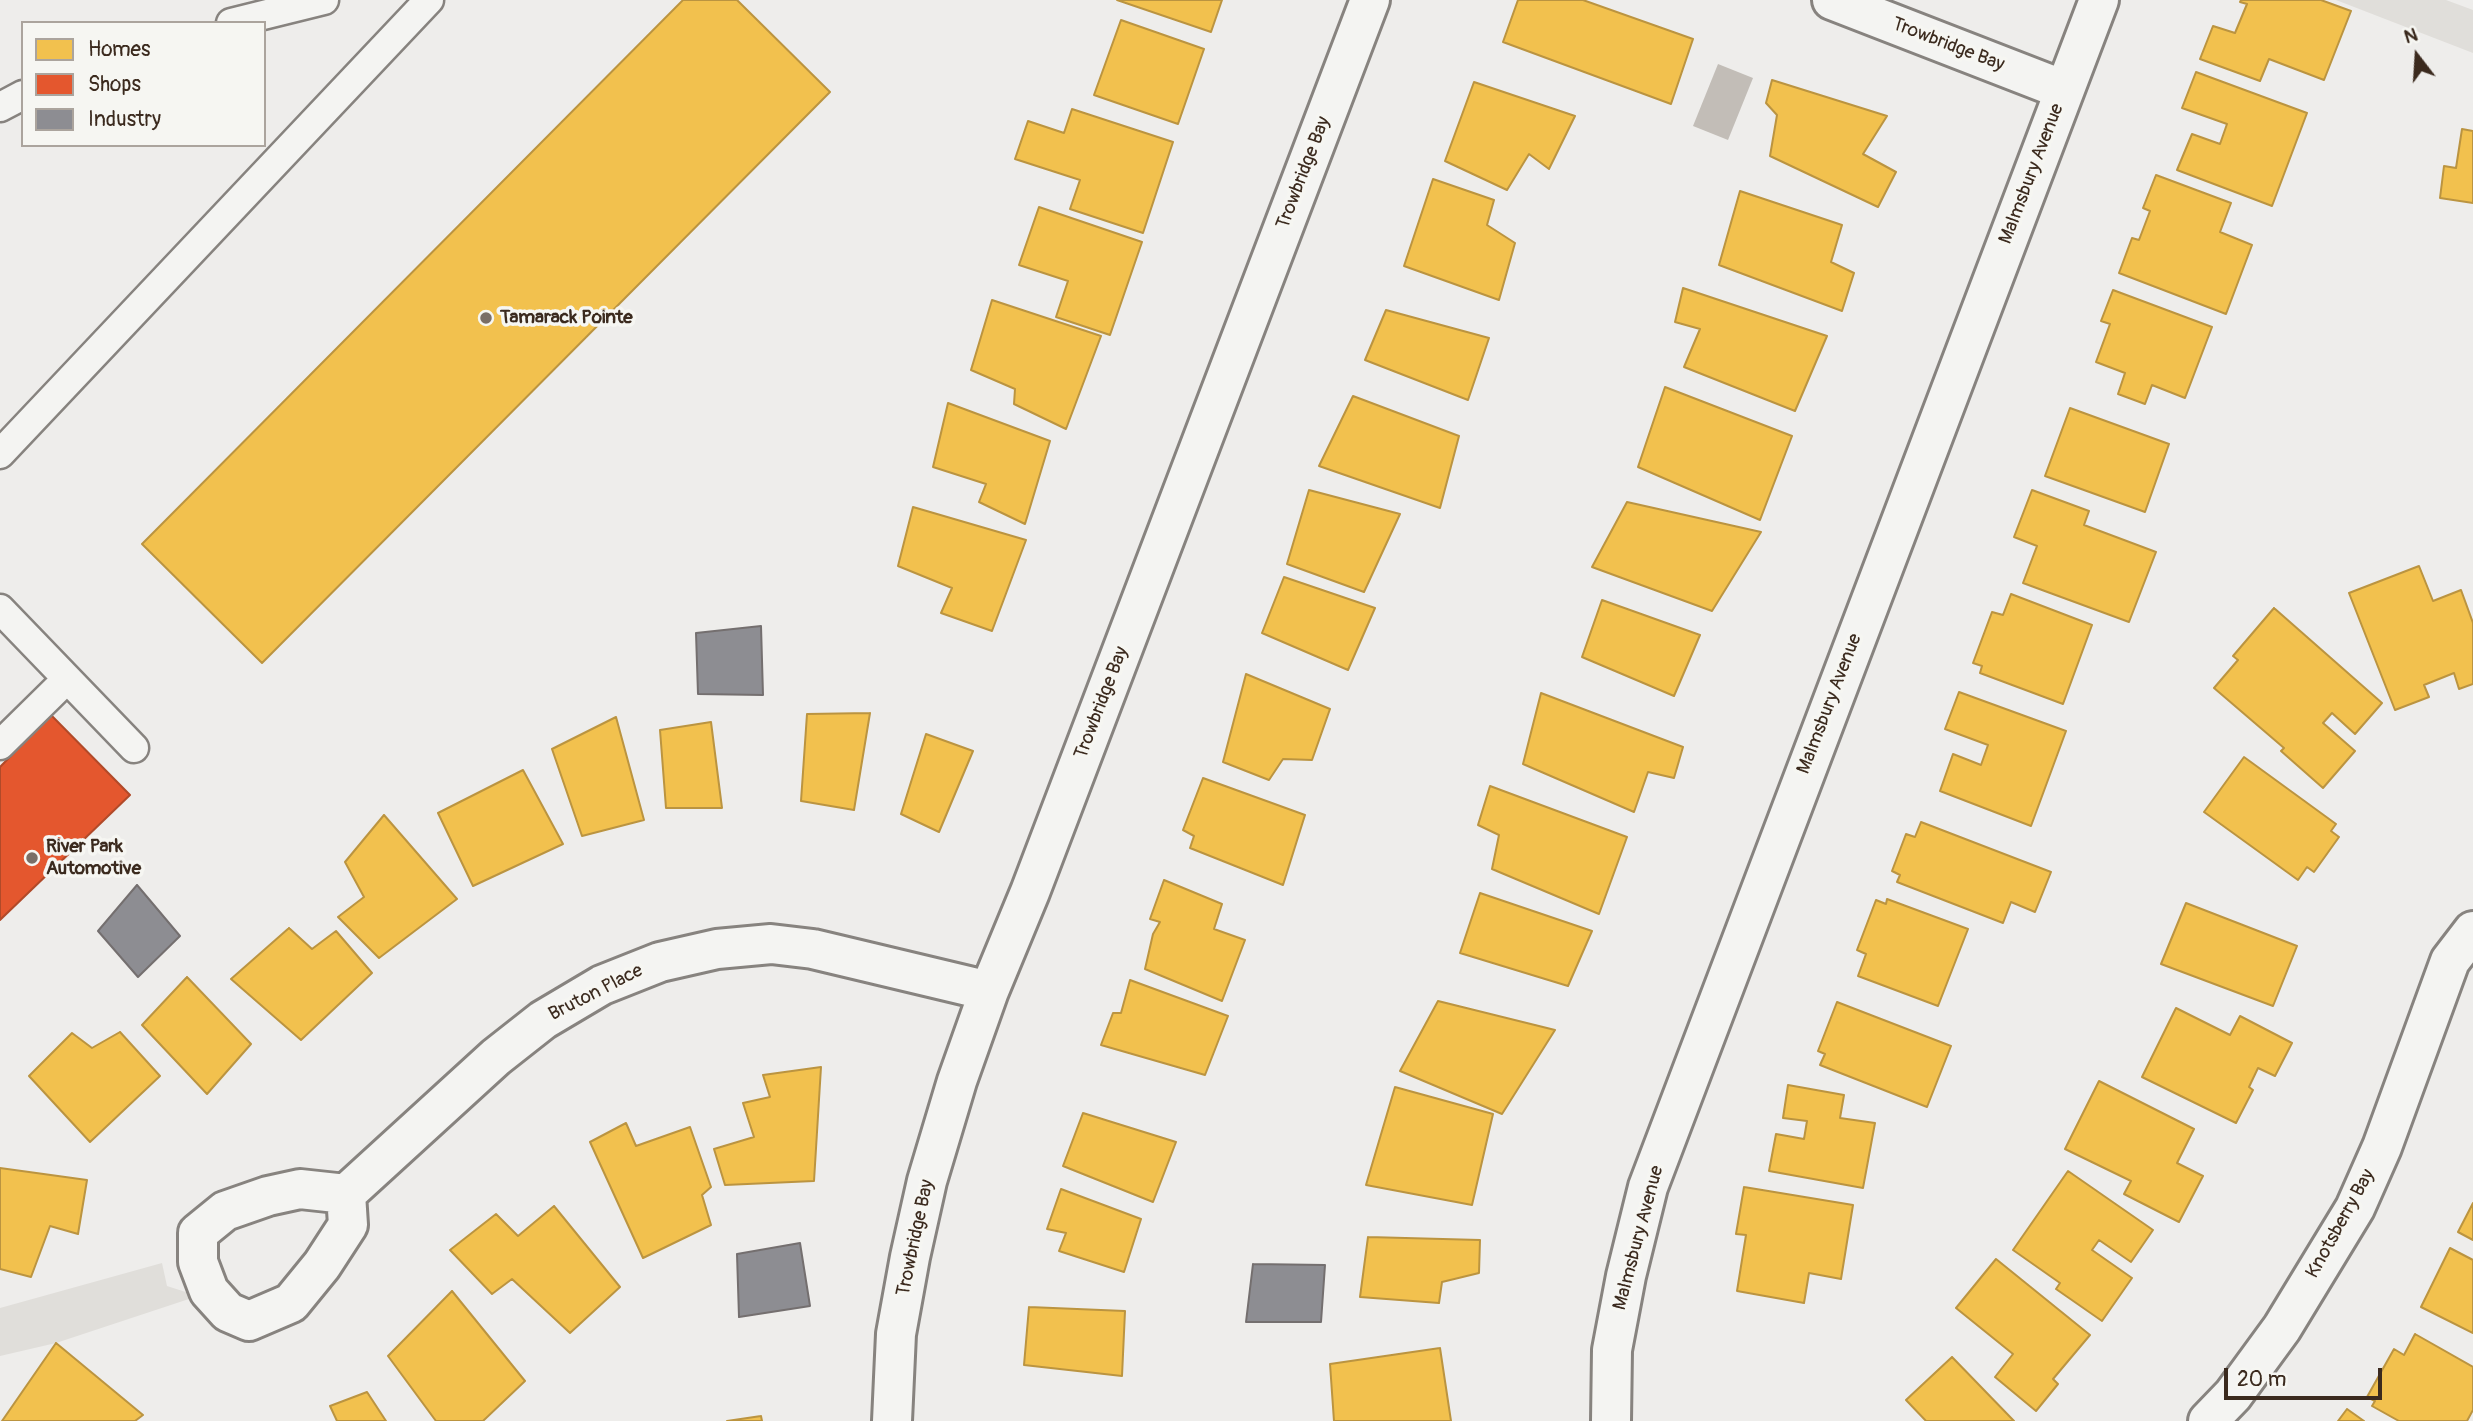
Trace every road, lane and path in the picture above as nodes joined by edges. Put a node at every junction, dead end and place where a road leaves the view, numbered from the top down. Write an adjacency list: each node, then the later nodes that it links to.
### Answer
1 (324, 0): 6 (lane)
2 (429, 0): 10 (lane)
3 (1370, 0): 16 (street, Trowbridge Bay)
4 (1832, 0): 7 (street, Trowbridge Bay)
5 (2099, 0): 7 (street, Malmsbury Avenue)
6 (239, 21)
7 (2064, 90): 19 (street, Malmsbury Avenue)
8 (21, 96): 9 (lane)
9 (0, 107)
10 (0, 454)
11 (0, 609): 12 (lane)
12 (67, 679): 13 (lane); 14 (lane)
13 (0, 745)
14 (134, 748)
15 (2473, 931): 20 (street, Knotsberry Bay)
16 (989, 991): 17 (street, Bruton Place); 18 (street, Trowbridge Bay)
17 (346, 1194)
18 (892, 1421)
19 (1611, 1421)
20 (2208, 1421)

